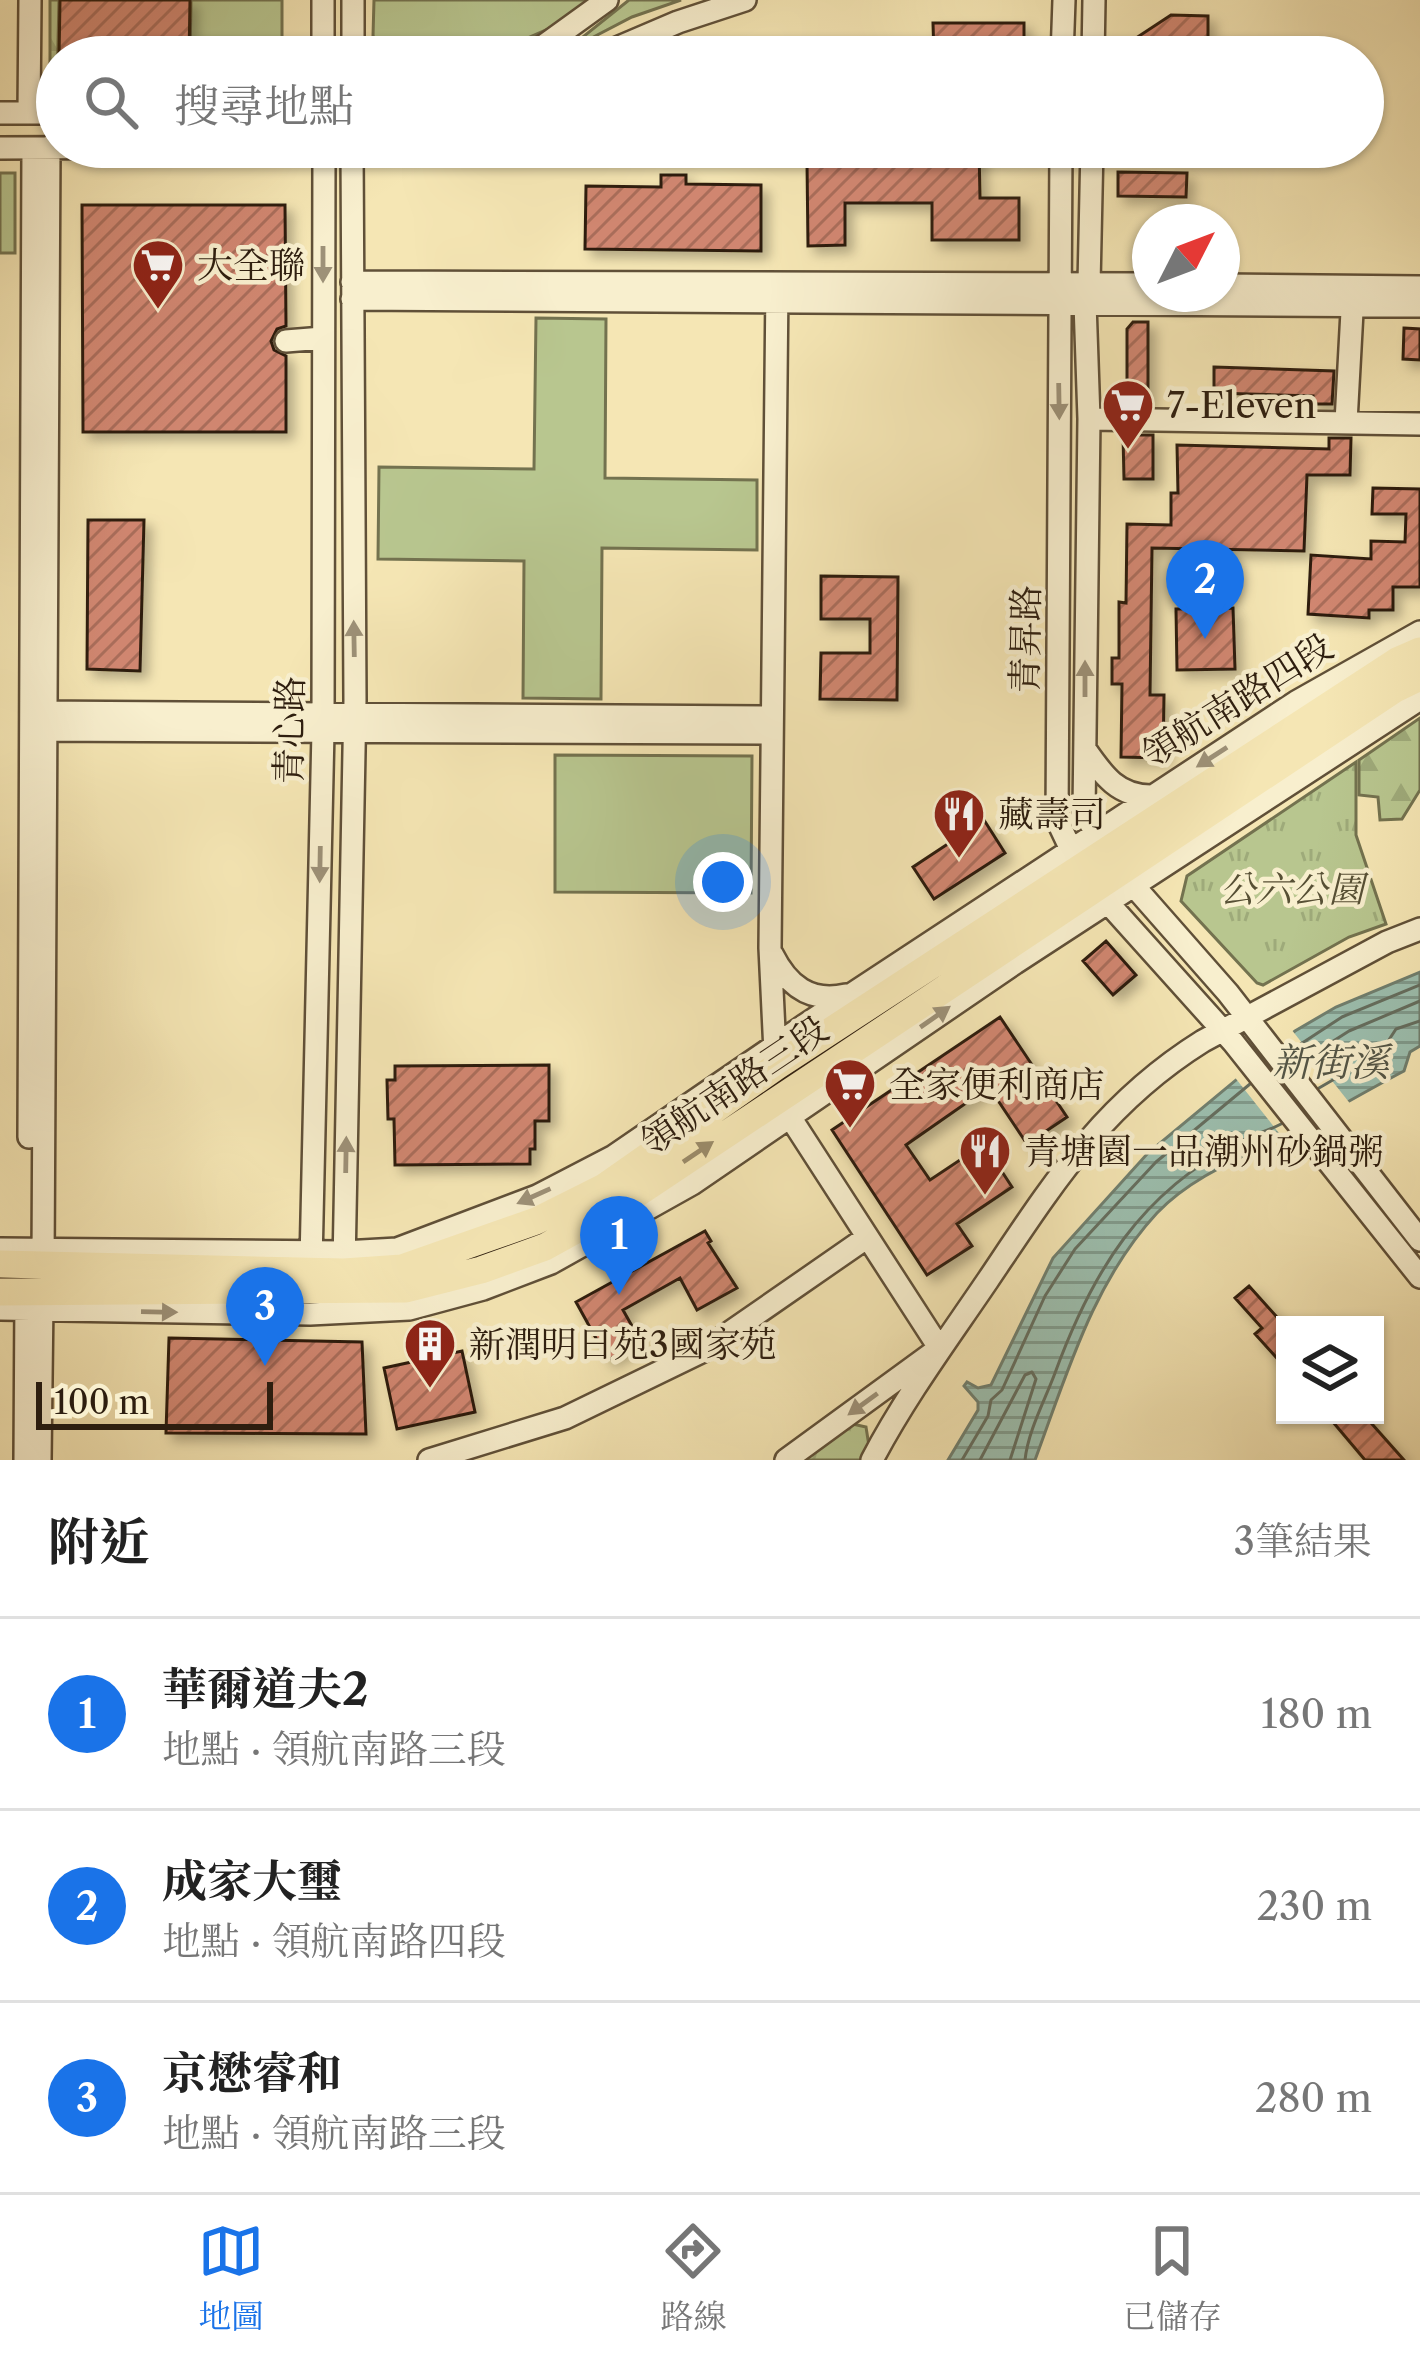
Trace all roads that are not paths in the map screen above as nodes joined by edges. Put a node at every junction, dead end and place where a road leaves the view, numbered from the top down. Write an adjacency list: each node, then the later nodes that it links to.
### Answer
1 (30, 0): 15 (street)
2 (323, 0): 8 (street)
3 (353, 0): 9 (street)
4 (607, 0): 10 (street)
5 (745, 0): 11 (street)
6 (1064, 0): 12 (street)
7 (1094, 0): 13 (street)
8 (323, 36)
9 (352, 36)
10 (557, 36)
11 (645, 36)
12 (1063, 36)
13 (1093, 36)
14 (0, 113): 15 (street)
15 (29, 113): 16 (street)
16 (36, 113)
17 (0, 148): 18 (street)
18 (36, 148)
19 (41, 168): 43 (street)
20 (324, 168): 33 (street, 青心路, one-way to 33)
21 (352, 168): 27 (street, 青心路)
22 (1060, 168): 29 (street, 青昇路)
23 (1090, 168): 30 (street, 青昇路)
24 (1132, 287): 30 (street)
25 (1240, 287): 31 (street)
26 (1420, 287): 31 (street)
27 (352, 290): 28 (street); 45 (street, 青心路, one-way to 27)
28 (777, 293): 29 (street); 46 (street)
29 (1058, 293): 30 (street); 51 (street, 青昇路, one-way to 51)
30 (1087, 293): 31 (street); 35 (street, 青昇路)
31 (1353, 296): 32 (street); 36 (street)
32 (1420, 306)
33 (323, 338): 34 (street); 44 (street, 青心路)
34 (286, 340)
35 (1089, 419): 36 (street); 47 (street, 青昇路, one-way to 35)
36 (1346, 422): 37 (street)
37 (1420, 424)
38 (1420, 632): 41 (street, 領航南路四段)
39 (1420, 651): 48 (main road, 領航南路四段)
40 (1420, 677): 50 (main road, 領航南路四段)
41 (1324, 686): 48 (street); 49 (street, 領航南路四段, one-way to 49)
42 (1420, 699): 50 (street, 領航南路四段)
43 (38, 721): 44 (street); 60 (street)
44 (322, 722): 45 (street); 63 (street, 青心路, one-way to 63)
45 (354, 722): 46 (street); 64 (street, 青心路, one-way to 45)
46 (771, 725): 53 (street)
47 (1085, 749): 49 (street); 50 (street, 青昇路)
48 (1264, 749): 50 (main road, 領航南路四段)
49 (1153, 796): 50 (street, 領航南路四段)
50 (1114, 861): 51 (main road, 領航南路三段); 51 (street, 領航南路四段); 55 (street, 青昇路)
51 (1089, 878): 54 (street, 領航南路三段); 55 (street, 青昇路); 56 (main road, 領航南路三段); 56 (street, 領航南路三段, one-way to 51)
52 (1420, 929): 55 (street)
53 (770, 948): 54 (street); 56 (street)
54 (853, 993): 56 (street, 領航南路三段)
55 (1234, 1024): 58 (street, 青昇路); 62 (street, 青昇路); 67 (street)
56 (782, 1081): 57 (street); 64 (main road, 領航南路三段); 64 (street, 領航南路三段, one-way to 56)
57 (866, 1238): 67 (street); 70 (street)
58 (1420, 1240)
59 (0, 1249): 60 (street, 領航南路三段)
60 (36, 1256): 61 (main road, 領航南路三段); 63 (main road, 領航南路三段); 65 (street)
61 (0, 1264)
62 (1420, 1277)
63 (311, 1282): 64 (main road, 領航南路三段); 64 (street, 領航南路三段); 65 (main road, 領航南路三段, one-way to 63)
64 (344, 1282)
65 (27, 1299): 66 (street, 領航南路三段); 68 (street); 69 (street)
66 (0, 1309)
67 (940, 1348): 71 (street, one-way to 71); 72 (street)
68 (25, 1460)
69 (40, 1460)
70 (429, 1460)
71 (786, 1460)
72 (872, 1460)

